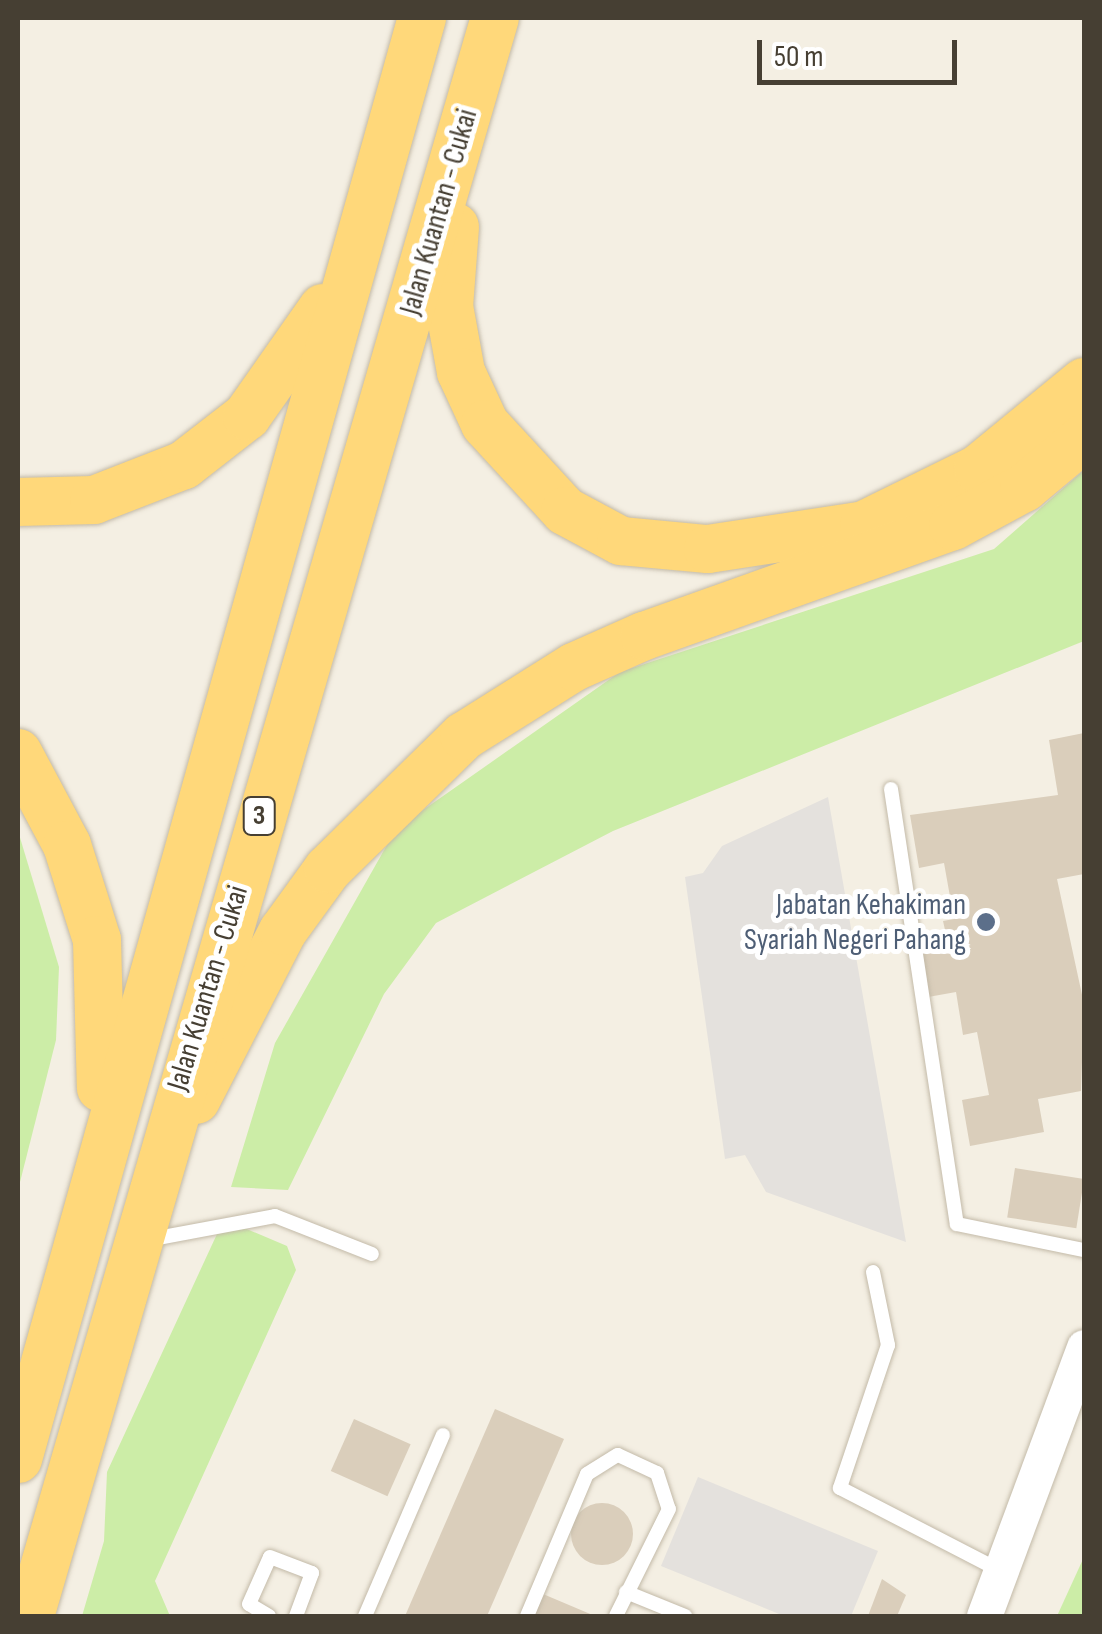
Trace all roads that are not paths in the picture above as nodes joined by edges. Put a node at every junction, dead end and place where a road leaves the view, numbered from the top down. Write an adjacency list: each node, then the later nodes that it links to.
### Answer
1 (422, 18): 4 (highway, Jalan Kuantan - Cukai / 3)
2 (495, 18): 3 (highway, Jalan Kuantan - Cukai / 3)
3 (461, 138): 5 (highway); 11 (highway, Jalan Kuantan - Cukai / 3)
4 (354, 263): 7 (highway); 10 (highway, Jalan Kuantan - Cukai / 3)
5 (1084, 382)
6 (1084, 438): 11 (highway)
7 (18, 502)
8 (18, 753): 10 (highway)
9 (892, 788): 13 (lane)
10 (101, 1157): 18 (highway, Jalan Kuantan - Cukai / 3)
11 (154, 1167): 12 (highway, Jalan Kuantan - Cukai / 3)
12 (134, 1242): 14 (lane); 21 (highway, Jalan Kuantan - Cukai / 3)
13 (1084, 1250)
14 (372, 1254)
15 (873, 1272): 19 (lane)
16 (1084, 1347): 19 (street)
17 (443, 1435): 24 (lane)
18 (18, 1460)
19 (1002, 1571): 28 (street)
20 (626, 1592): 25 (lane); 26 (lane); 27 (lane)
21 (30, 1616)
22 (270, 1616): 23 (lane)
23 (296, 1616)
24 (365, 1616)
25 (527, 1616)
26 (616, 1616)
27 (685, 1616)
28 (984, 1616)

